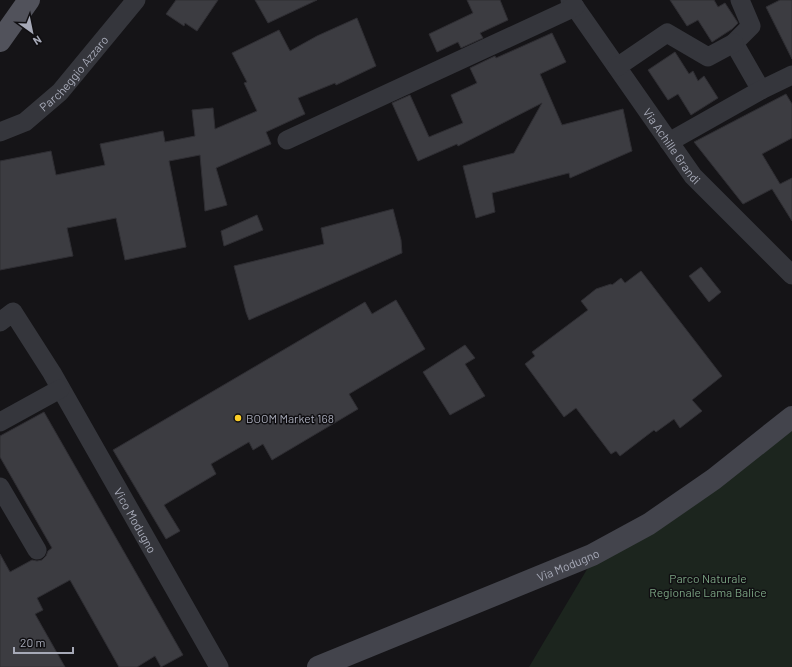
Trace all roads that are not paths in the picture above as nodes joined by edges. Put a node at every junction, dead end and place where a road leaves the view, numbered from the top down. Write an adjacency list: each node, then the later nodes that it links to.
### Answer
1 (30, 0): 5 (main road)
2 (136, 0): 10 (street, Parcheggio Azzaro)
3 (745, 2): 6 (street)
4 (572, 3): 7 (street, Via Achille Grandi); 11 (street)
5 (0, 42)
6 (734, 43): 7 (street); 9 (street)
7 (617, 67): 12 (street, Via Achille Grandi)
8 (792, 75): 9 (street)
9 (761, 90): 12 (street)
10 (0, 132)
11 (287, 140)
12 (669, 142): 13 (street, Via Achille Grandi)
13 (792, 275)
14 (0, 322): 15 (street)
15 (56, 381): 17 (street); 20 (street, Vico Modugno)
16 (792, 417): 21 (street, Via Modugno)
17 (0, 422)
18 (0, 487): 19 (street)
19 (37, 550)
20 (219, 667)
21 (318, 667)

